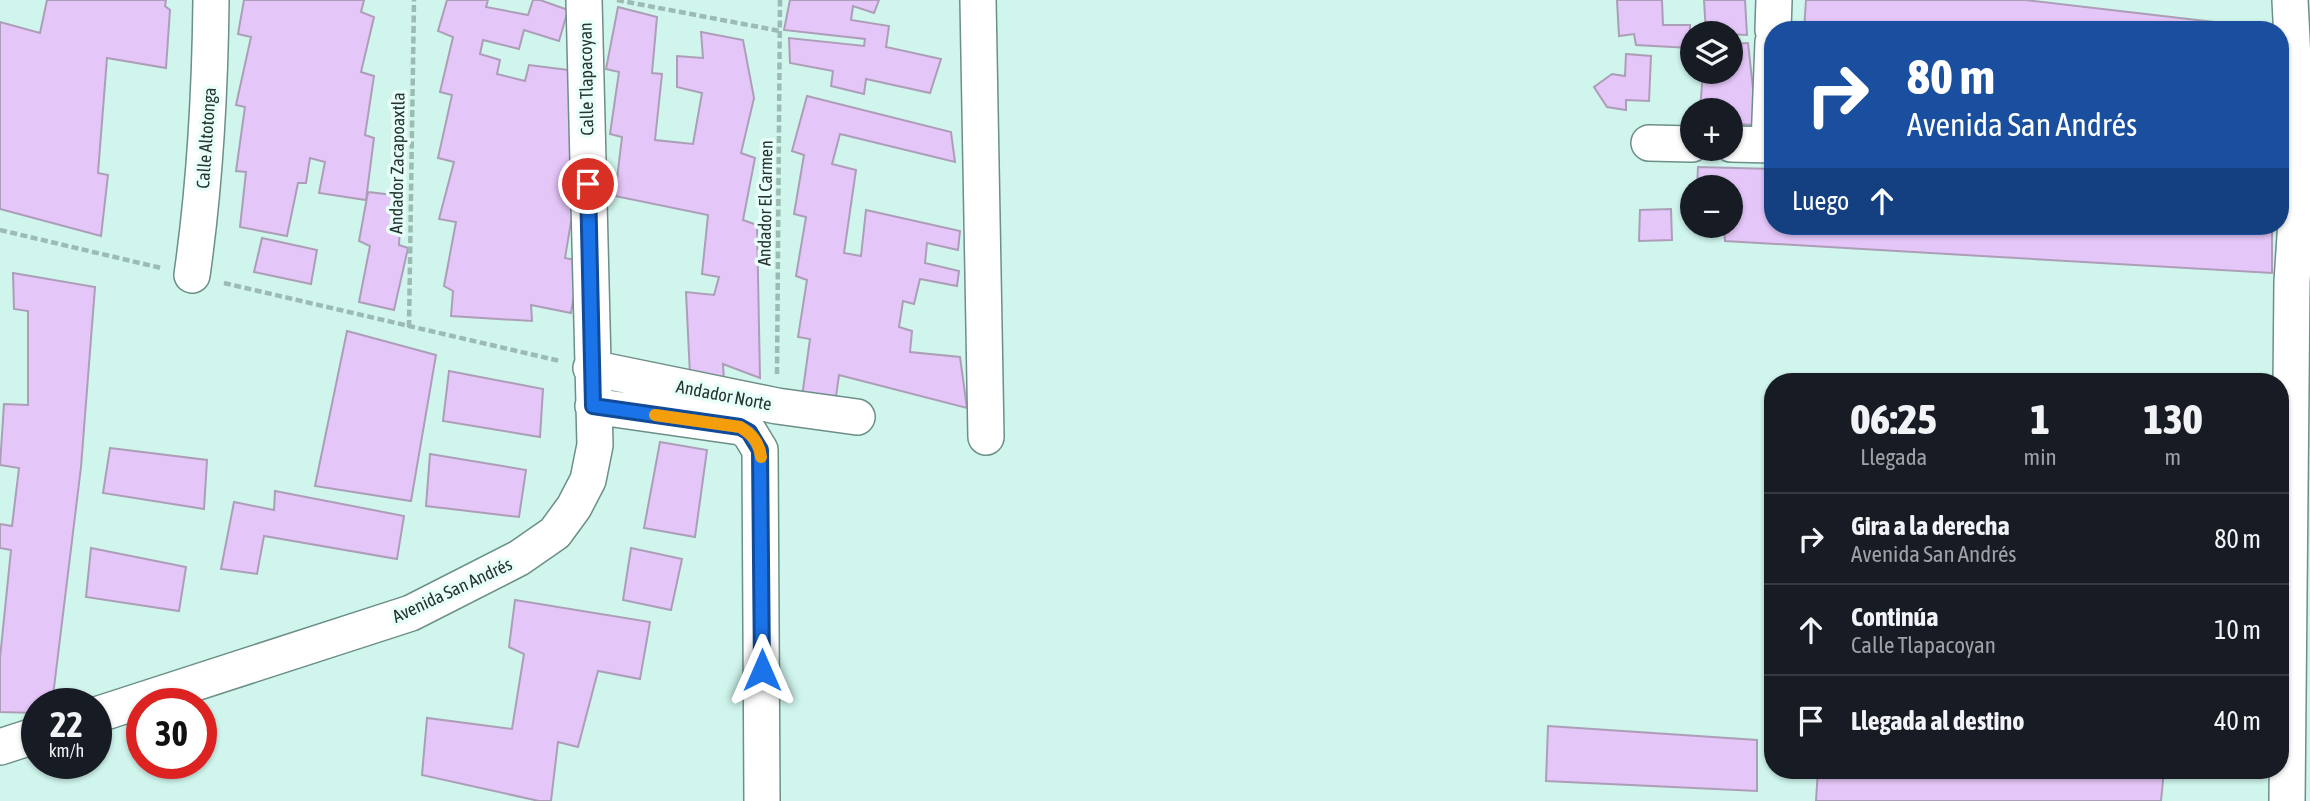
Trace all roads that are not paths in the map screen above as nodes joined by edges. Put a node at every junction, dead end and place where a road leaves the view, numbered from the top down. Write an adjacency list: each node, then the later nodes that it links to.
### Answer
1 (211, 0): 12 (street, Calle Altotonga)
2 (584, 0): 14 (street, Calle Tlapacoyan)
3 (978, 0): 17 (street)
4 (1774, 0): 6 (street)
5 (2290, 0): 11 (street)
6 (1773, 21)
7 (1649, 143): 8 (street)
8 (1680, 144)
9 (1743, 144): 10 (street)
10 (1764, 145)
11 (2290, 174): 13 (street)
12 (192, 275)
13 (2301, 283): 19 (street)
14 (592, 368): 15 (street, Avenida San Andrés); 16 (street, Andador Norte)
15 (593, 406): 18 (street, Avenida San Andrés); 23 (street)
16 (857, 417)
17 (986, 437)
18 (112, 710)
19 (2289, 727)
20 (21, 740): 21 (street)
21 (0, 747)
22 (2288, 779): 24 (street)
23 (762, 801)
24 (2287, 801)

